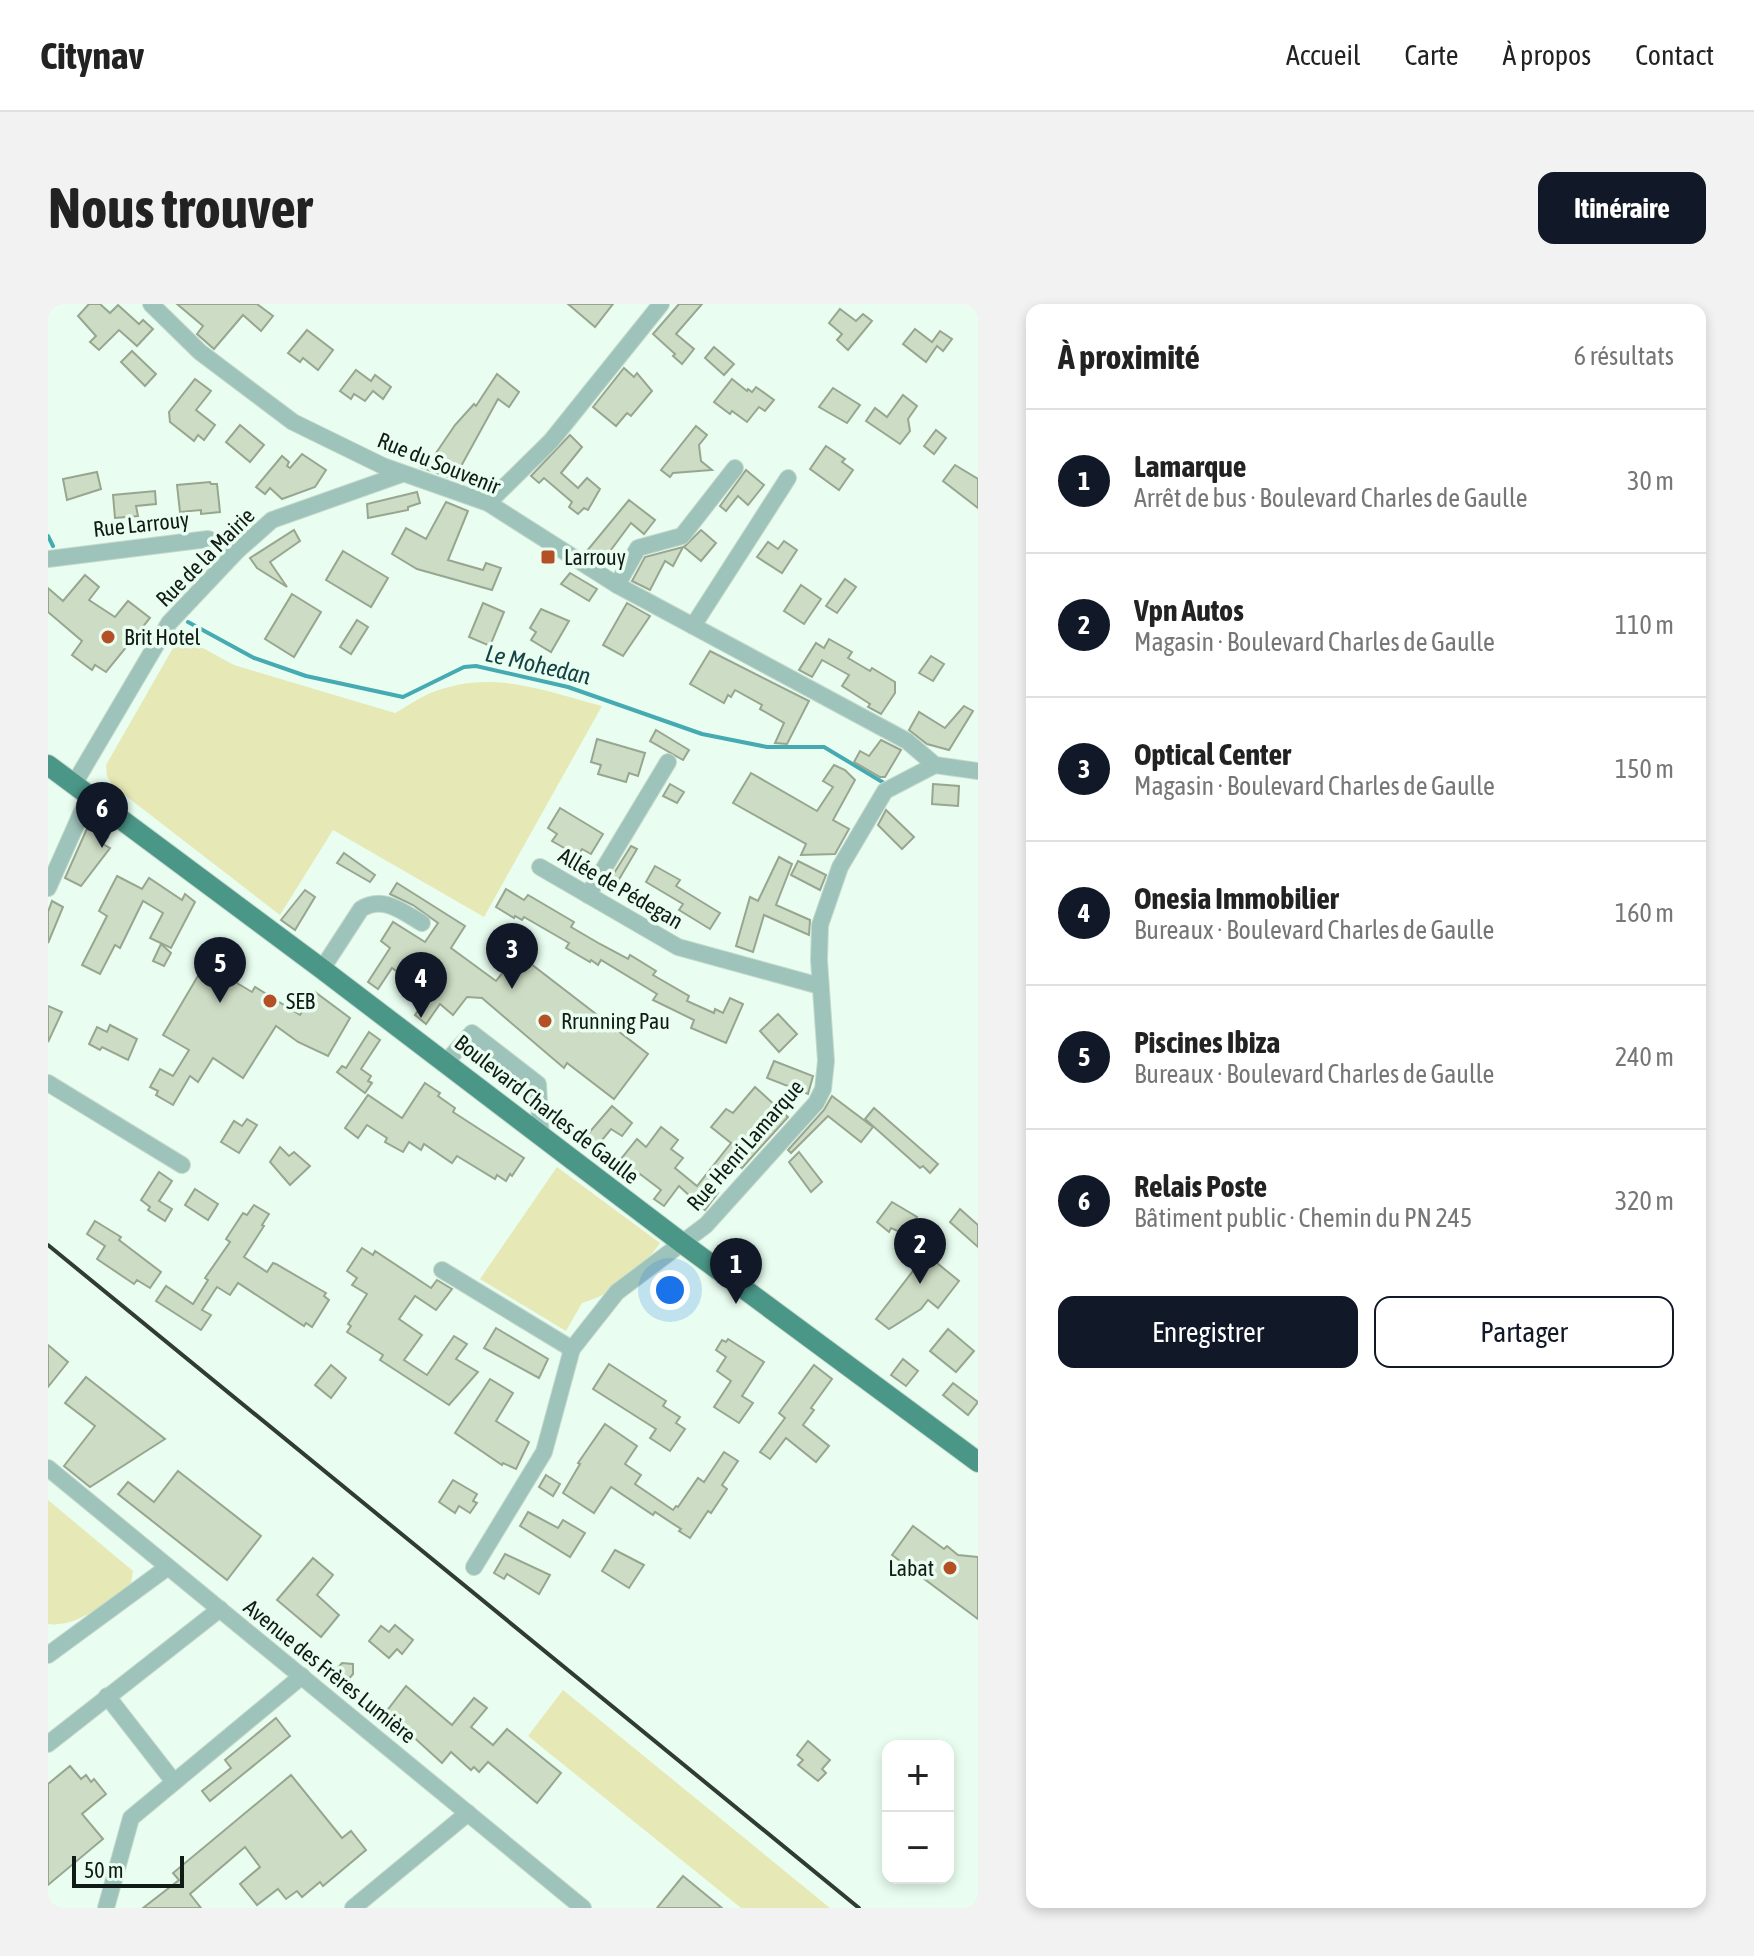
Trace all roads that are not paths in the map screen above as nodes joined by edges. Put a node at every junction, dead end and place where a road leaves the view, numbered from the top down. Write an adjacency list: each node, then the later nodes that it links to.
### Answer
1 (151, 304): 4 (street, Rue du Souvenir)
2 (661, 304): 6 (street)
3 (735, 468): 9 (street)
4 (402, 474): 6 (street, Rue du Souvenir); 7 (street, Rue de la Mairie)
5 (788, 478): 10 (street)
6 (488, 503): 9 (street, Rue du Souvenir)
7 (237, 551): 8 (street, Rue Larrouy); 15 (street, Rue de la Mairie)
8 (48, 559)
9 (617, 585): 10 (street, Rue du Souvenir)
10 (693, 626): 13 (street, Rue du Souvenir)
11 (668, 762): 18 (street)
12 (48, 765): 15 (main road, Boulevard Charles de Gaulle)
13 (935, 765): 14 (street); 21 (street, Rue Henri Lamarque)
14 (978, 771)
15 (81, 790): 17 (street, Rue de la Mairie); 20 (main road, Boulevard Charles de Gaulle)
16 (540, 867): 18 (street, Allée de Pédegan)
17 (48, 888)
18 (588, 895): 21 (street, Allée de Pédegan)
19 (422, 923): 20 (street)
20 (322, 969): 22 (main road, Boulevard Charles de Gaulle)
21 (820, 986): 26 (street, Rue Henri Lamarque)
22 (446, 1062): 24 (main road, Boulevard Charles de Gaulle); 24 (street)
23 (48, 1083): 25 (street)
24 (541, 1137): 26 (main road, Boulevard Charles de Gaulle)
25 (182, 1165)
26 (682, 1243): 28 (street, Rue Henri Lamarque); 29 (main road, Boulevard Charles de Gaulle)
27 (442, 1270): 28 (street)
28 (572, 1349): 32 (street, Rue Henri Lamarque)
29 (978, 1462)
30 (48, 1468): 31 (street, Avenue des Frères Lumière)
31 (168, 1567): 33 (street, Avenue des Frères Lumière); 34 (street)
32 (474, 1567)
33 (220, 1609): 35 (street, Avenue des Frères Lumière); 36 (street)
34 (48, 1655)
35 (302, 1676): 38 (street); 39 (street, Avenue des Frères Lumière)
36 (107, 1696): 37 (street); 38 (street)
37 (48, 1744)
38 (174, 1782): 40 (street)
39 (468, 1813): 41 (street); 42 (street, Avenue des Frères Lumière)
40 (106, 1908)
41 (353, 1908)
42 (583, 1908)

